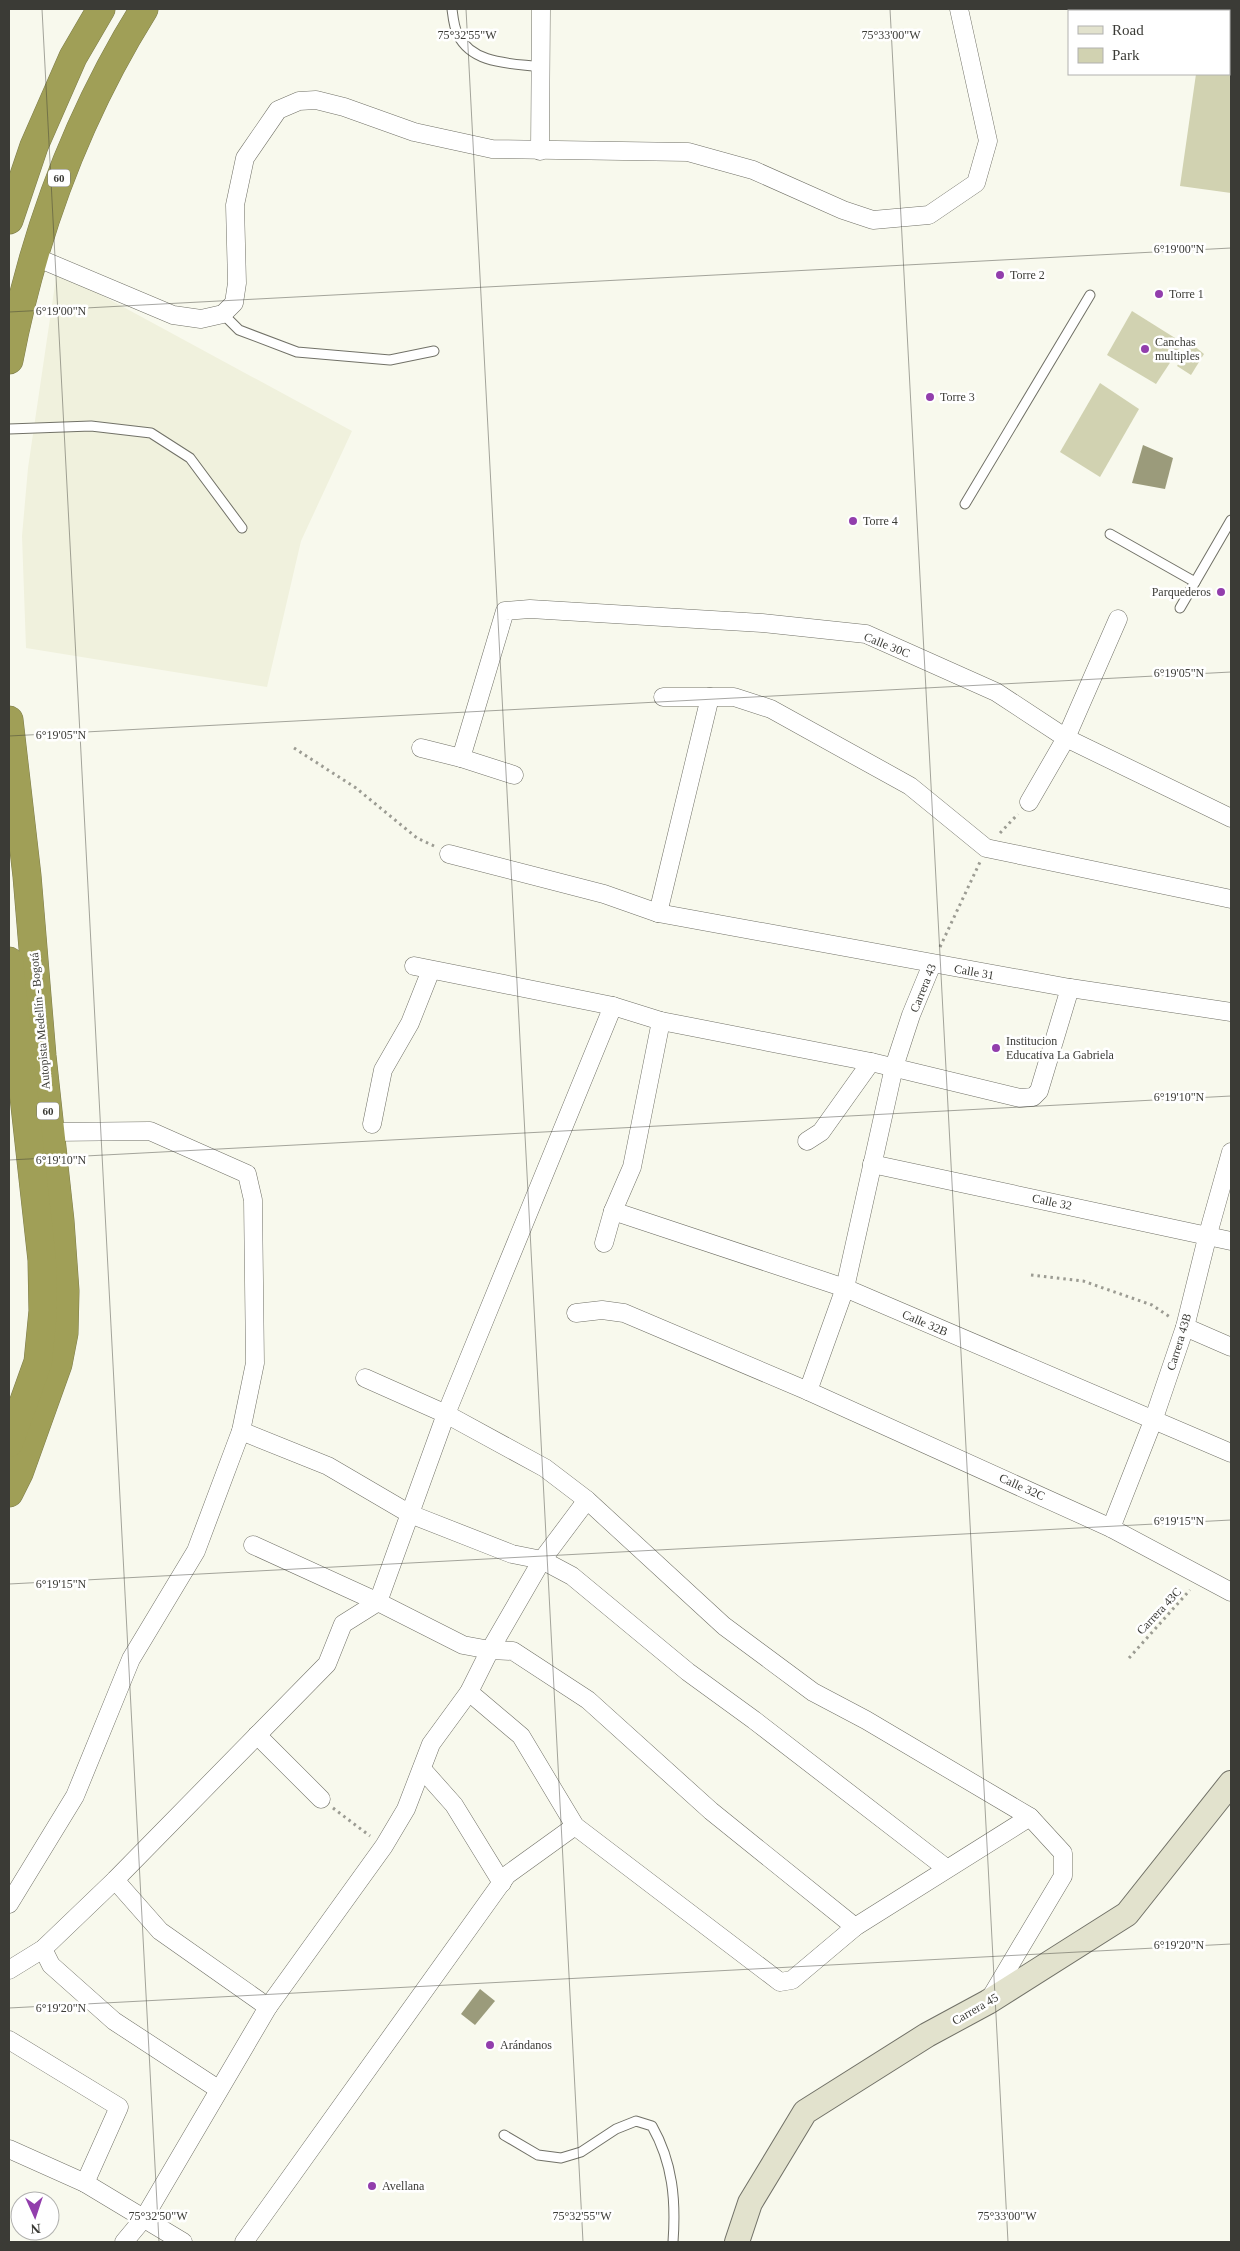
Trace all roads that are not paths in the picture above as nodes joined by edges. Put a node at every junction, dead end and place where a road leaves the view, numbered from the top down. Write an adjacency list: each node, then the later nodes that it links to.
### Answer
1 (101, 9): 8 (highway)
2 (144, 9): 9 (highway, 60)
3 (452, 9): 6 (lane)
4 (542, 9): 6 (street)
5 (959, 9): 7 (street)
6 (541, 67): 7 (street)
7 (540, 151): 11 (street)
8 (9, 220)
9 (32, 256): 11 (street); 13 (highway, 60)
10 (1090, 295): 15 (lane)
11 (223, 314): 12 (lane)
12 (434, 351)
13 (9, 360)
14 (9, 429): 17 (lane)
15 (965, 504)
16 (1231, 520): 19 (lane)
17 (242, 528)
18 (1110, 534): 19 (lane)
19 (1195, 582): 20 (lane)
20 (1180, 608)
21 (1118, 619): 25 (street)
22 (663, 697): 23 (street)
23 (710, 697): 32 (street); 33 (street)
24 (9, 720): 45 (highway, Autopista Medellín - Bogotá / 60)
25 (1066, 738): 27 (street, Calle 30C); 29 (street); 30 (street, Calle 30C)
26 (421, 748): 27 (street)
27 (461, 758): 28 (street)
28 (514, 775)
29 (1029, 802)
30 (1231, 818)
31 (449, 854): 33 (street, Calle 31)
32 (1231, 899)
33 (658, 913): 35 (street, Calle 31)
34 (9, 961): 62 (highway, Autopista Medellín - Bogotá / 60)
35 (932, 964): 38 (street, Calle 31); 43 (street, Carrera 43)
36 (414, 966): 37 (street)
37 (431, 970): 39 (street); 44 (street)
38 (1070, 988): 40 (street, Calle 31); 43 (street)
39 (613, 1006): 41 (street); 59 (street)
40 (1231, 1012)
41 (661, 1021): 42 (street); 49 (street)
42 (871, 1062): 43 (street); 46 (street)
43 (894, 1067): 48 (street, Carrera 43)
44 (372, 1124)
45 (51, 1132): 61 (street); 64 (highway, Autopista Medellín - Bogotá / 60)
46 (807, 1141)
47 (1231, 1152): 50 (street, Carrera 43B)
48 (872, 1164): 50 (street, Calle 32); 53 (street, Carrera 43)
49 (613, 1211): 52 (street); 53 (street, Calle 32B)
50 (1208, 1234): 51 (street, Calle 32); 55 (street, Carrera 43B)
51 (1231, 1240)
52 (604, 1243)
53 (845, 1288): 58 (street, Carrera 43); 60 (street, Calle 32B)
54 (576, 1314): 58 (street, Calle 32C)
55 (1185, 1327): 56 (street); 60 (street, Carrera 43B)
56 (1231, 1347)
57 (365, 1378): 59 (street)
58 (808, 1391): 67 (street, Calle 32C)
59 (446, 1414): 65 (street); 66 (street)
60 (1153, 1421): 63 (street, Calle 32B); 67 (street, Carrera 43B)
61 (241, 1432): 66 (street); 83 (street)
62 (9, 1444)
63 (1231, 1453)
64 (9, 1493)
65 (587, 1500): 69 (street); 78 (street)
66 (410, 1514): 69 (street); 71 (street)
67 (1111, 1528): 70 (street, Calle 32C)
68 (252, 1545): 71 (street)
69 (542, 1560): 72 (street); 80 (street)
70 (1231, 1592)
71 (378, 1602): 72 (street); 74 (street)
72 (490, 1650): 73 (street); 84 (street)
73 (469, 1692): 75 (street); 79 (street)
74 (257, 1736): 77 (street); 81 (street)
75 (422, 1769): 82 (street); 88 (street)
76 (1231, 1783): 87 (main road, Carrera 45)
77 (321, 1799)
78 (1030, 1817): 80 (street); 87 (street)
79 (575, 1826): 82 (street); 84 (street)
80 (946, 1868): 84 (street)
81 (115, 1880): 85 (street); 88 (street)
82 (502, 1883): 97 (street)
83 (9, 1904)
84 (855, 1927)
85 (43, 1949): 86 (street); 90 (street)
86 (9, 1970)
87 (988, 2002): 99 (main road, Carrera 45)
88 (268, 2007): 90 (street)
89 (9, 2040): 93 (street)
90 (218, 2089): 94 (street)
91 (504, 2135): 98 (lane)
92 (9, 2149): 93 (street)
93 (85, 2183): 94 (street)
94 (144, 2218): 95 (street); 96 (street)
95 (124, 2242)
96 (183, 2242)
97 (244, 2242)
98 (673, 2242)
99 (737, 2242)

